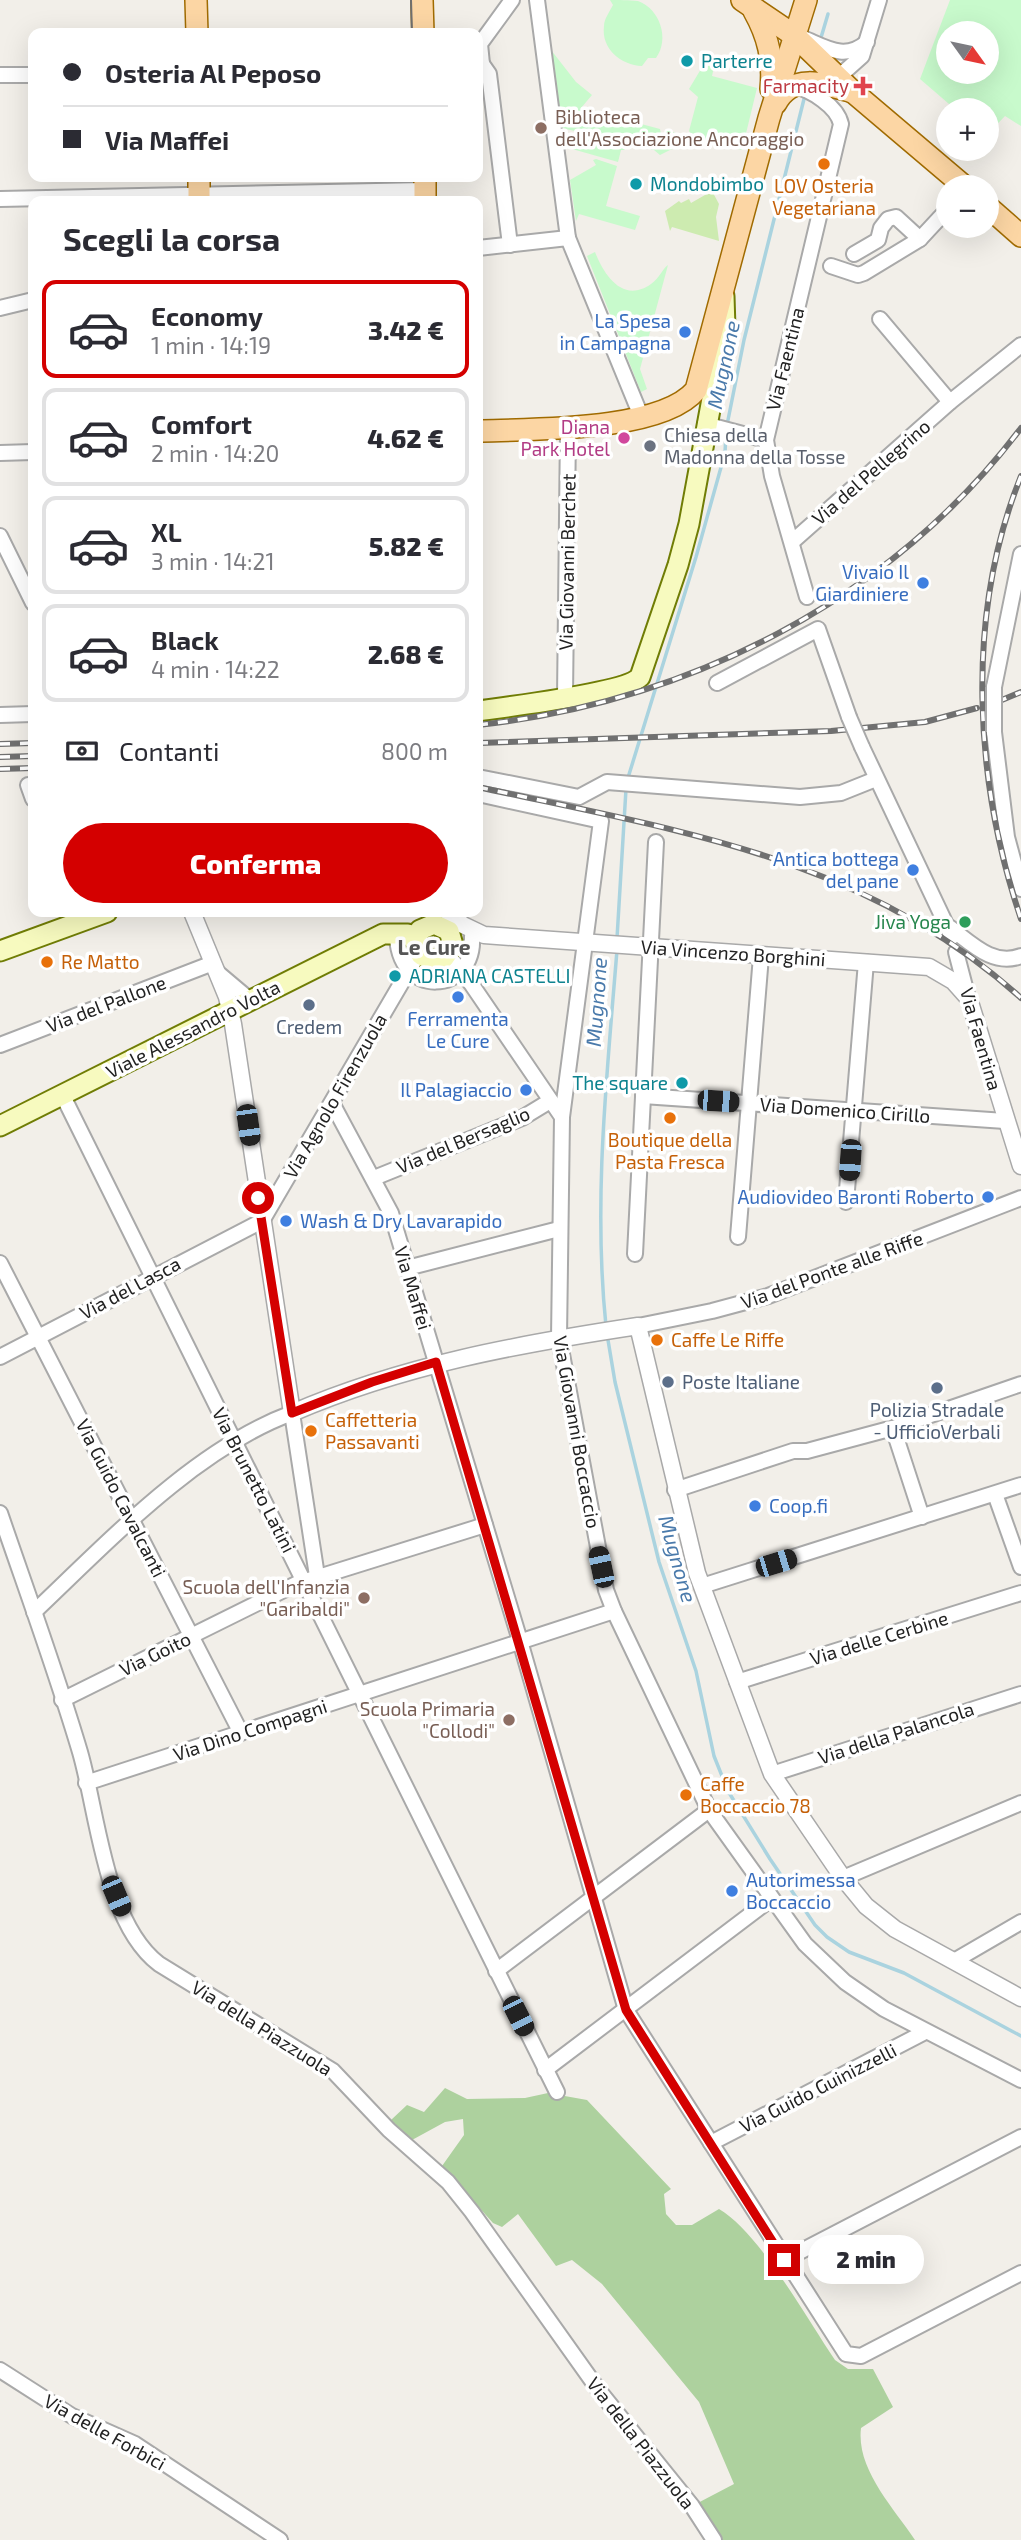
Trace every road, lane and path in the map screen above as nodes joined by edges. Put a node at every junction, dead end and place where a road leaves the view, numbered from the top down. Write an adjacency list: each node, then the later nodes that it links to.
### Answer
1 (196, 0): 8 (main road)
2 (422, 0): 9 (main road)
3 (512, 0): 10 (street)
4 (537, 0): 27 (street)
5 (806, 0): 12 (main road)
6 (879, 0): 11 (street)
7 (748, 5): 12 (main road); 17 (main road)
8 (197, 28)
9 (423, 28)
10 (483, 40)
11 (869, 41): 12 (street); 16 (street)
12 (805, 43): 16 (main road); 17 (main road)
13 (483, 67): 29 (street)
14 (0, 75): 15 (street)
15 (28, 75)
16 (838, 86): 17 (main road); 18 (main road); 43 (street, Via Faentina)
17 (769, 118): 33 (main road)
18 (950, 175)
19 (425, 189): 20 (street)
20 (199, 191): 21 (street)
21 (75, 196)
22 (28, 198): 23 (street)
23 (0, 199)
24 (999, 217): 26 (main road)
25 (936, 222): 28 (street)
26 (1021, 236)
27 (568, 238): 29 (street); 39 (street)
28 (920, 239): 31 (street); 32 (street)
29 (510, 245): 30 (street)
30 (483, 248)
31 (854, 254)
32 (831, 266)
33 (724, 290): 39 (main road); 40 (main road)
34 (28, 301): 35 (street)
35 (0, 308)
36 (880, 318): 38 (street)
37 (1021, 345): 38 (street, Via del Pellegrino)
38 (950, 402): 47 (street, Via del Pellegrino)
39 (641, 416): 41 (main road)
40 (709, 425): 43 (street); 53 (main road)
41 (568, 428): 42 (main road); 53 (street, Via Giovanni Berchet)
42 (483, 431)
43 (766, 440): 47 (street, Via Faentina)
44 (28, 452): 45 (street)
45 (0, 453)
46 (0, 536): 50 (street)
47 (792, 542): 51 (street, Via Faentina)
48 (1021, 554): 49 (street)
49 (1016, 592): 61 (street, bridge)
50 (28, 593)
51 (807, 597)
52 (717, 682): 58 (street, bridge)
53 (565, 697): 54 (main road)
54 (483, 710)
55 (28, 714): 56 (street)
56 (0, 715)
57 (483, 778): 58 (street)
58 (876, 779): 73 (street)
59 (483, 795): 67 (street, Via Giovanni Boccaccio)
60 (656, 842): 68 (street)
61 (1021, 890)
62 (77, 917): 69 (main road)
63 (194, 917): 75 (street)
64 (432, 927): 65 (main road); 66 (street); 66 (street); 71 (main road); 71 (main road); 76 (street, Via Agnolo Firenzuola)
65 (392, 932): 76 (street); 79 (main road, Viale Alessandro Volta)
66 (478, 935): 67 (street, Via Vincenzo Borghini); 77 (street)
67 (587, 942): 68 (street, Via Vincenzo Borghini); 88 (street, Via Giovanni Boccaccio)
68 (642, 946): 72 (street, Via Vincenzo Borghini); 83 (street)
69 (0, 951)
70 (956, 952): 78 (street, Via Faentina)
71 (447, 955): 77 (street)
72 (761, 956): 74 (street, Via Vincenzo Borghini); 86 (street)
73 (1021, 956)
74 (866, 962): 78 (street, Via Vincenzo Borghini); 87 (street)
75 (214, 966): 79 (street); 80 (street); 81 (street, Via del Pallone)
76 (408, 971): 77 (street); 85 (street, Via Agnolo Firenzuola)
77 (461, 972): 84 (street)
78 (969, 999): 89 (street, Via Faentina)
79 (250, 1000): 80 (main road, Viale Alessandro Volta)
80 (230, 1010): 82 (main road, Viale Alessandro Volta); 95 (street)
81 (0, 1045)
82 (62, 1094): 90 (main road, Viale Alessandro Volta); 101 (street, Via Brunetto Latini)
83 (643, 1096): 86 (street, Via Domenico Cirillo); 98 (street)
84 (550, 1101): 88 (street); 92 (street, Via del Bersaglio)
85 (332, 1103): 92 (street, Via Maffei); 95 (street, Via Agnolo Firenzuola)
86 (749, 1103): 87 (street, Via Domenico Cirillo); 97 (street)
87 (854, 1111): 89 (street, Via Domenico Cirillo); 94 (street)
88 (562, 1117): 96 (street, Via Giovanni Boccaccio)
89 (1005, 1121): 91 (street, Via Faentina)
90 (1, 1122)
91 (1021, 1166)
92 (374, 1178): 100 (street, Via Maffei)
93 (1021, 1198): 102 (street, Via del Ponte alle Riffe)
94 (846, 1202)
95 (262, 1221): 101 (street, Via del Lasca); 108 (street)
96 (559, 1229): 100 (street); 104 (street, Via Giovanni Boccaccio)
97 (738, 1237)
98 (635, 1254)
99 (0, 1263): 103 (street, Via Guido Cavalcanti)
100 (407, 1268): 106 (street, Via Maffei)
101 (152, 1276): 103 (street, Via del Lasca); 110 (street, Via Brunetto Latini)
102 (633, 1326): 104 (street); 112 (street)
103 (38, 1337): 105 (street, Via del Lasca); 116 (street, Via Guido Cavalcanti)
104 (559, 1338): 106 (street); 122 (street, Via Giovanni Boccaccio)
105 (0, 1357)
106 (436, 1362): 108 (street); 117 (street, Via Maffei)
107 (1021, 1384): 109 (street)
108 (292, 1413): 110 (street); 119 (street)
109 (893, 1428): 112 (street); 115 (street)
110 (235, 1443): 116 (street); 119 (street, Via Brunetto Latini)
111 (1021, 1485): 113 (street)
112 (675, 1490): 120 (street)
113 (995, 1494): 115 (street); 118 (street)
114 (0, 1513): 123 (street, Via della Piazzuola)
115 (922, 1517): 120 (street)
116 (131, 1520): 123 (street); 124 (street, Via Guido Cavalcanti)
117 (485, 1525): 119 (street, Via Goito); 125 (street, Via Maffei)
118 (1021, 1567)
119 (311, 1578): 124 (street, Via Goito); 127 (street, Via Brunetto Latini)
120 (702, 1586): 126 (street)
121 (1021, 1593): 126 (street, Via delle Cerbine)
122 (614, 1611): 125 (street, Via Dino Compagni); 134 (street, Via Giovanni Boccaccio)
123 (34, 1612): 129 (street, Via della Piazzuola)
124 (192, 1635): 129 (street, Via Goito); 130 (street, Via Guido Cavalcanti)
125 (520, 1642): 127 (street, Via Dino Compagni); 136 (street, Via Maffei)
126 (737, 1682): 131 (street)
127 (361, 1693): 130 (street, Via Dino Compagni); 140 (street, Via Brunetto Latini)
128 (1021, 1694): 131 (street, Via della Palancola)
129 (62, 1700): 132 (street, Via della Piazzuola)
130 (241, 1733): 132 (street, Via Dino Compagni)
131 (772, 1774): 135 (street)
132 (86, 1783): 153 (street, Via della Piazzuola)
133 (1021, 1803): 135 (street)
134 (709, 1810): 136 (street); 137 (street, Via Giovanni Boccaccio)
135 (843, 1878): 139 (street)
136 (592, 1898): 140 (street); 142 (street, Via Maffei)
137 (772, 1899): 142 (street); 143 (street, Via Giovanni Boccaccio)
138 (1021, 1922): 139 (street)
139 (954, 1961): 141 (street)
140 (496, 1972): 144 (street, Via Brunetto Latini)
141 (1021, 1998)
142 (626, 2010): 144 (street); 148 (street, Via Maffei)
143 (925, 2032): 145 (street, Via Giovanni Boccaccio); 148 (street, Via Guido Guinizzelli)
144 (545, 2070): 146 (street, Via Brunetto Latini)
145 (1021, 2080)
146 (557, 2092)
147 (1021, 2137): 149 (street)
148 (711, 2143): 149 (street, Via Maffei)
149 (784, 2260): 150 (street, Via Maffei)
150 (1021, 2273)
151 (0, 2370): 152 (street, Via delle Forbici)
152 (280, 2540)
153 (713, 2540)

